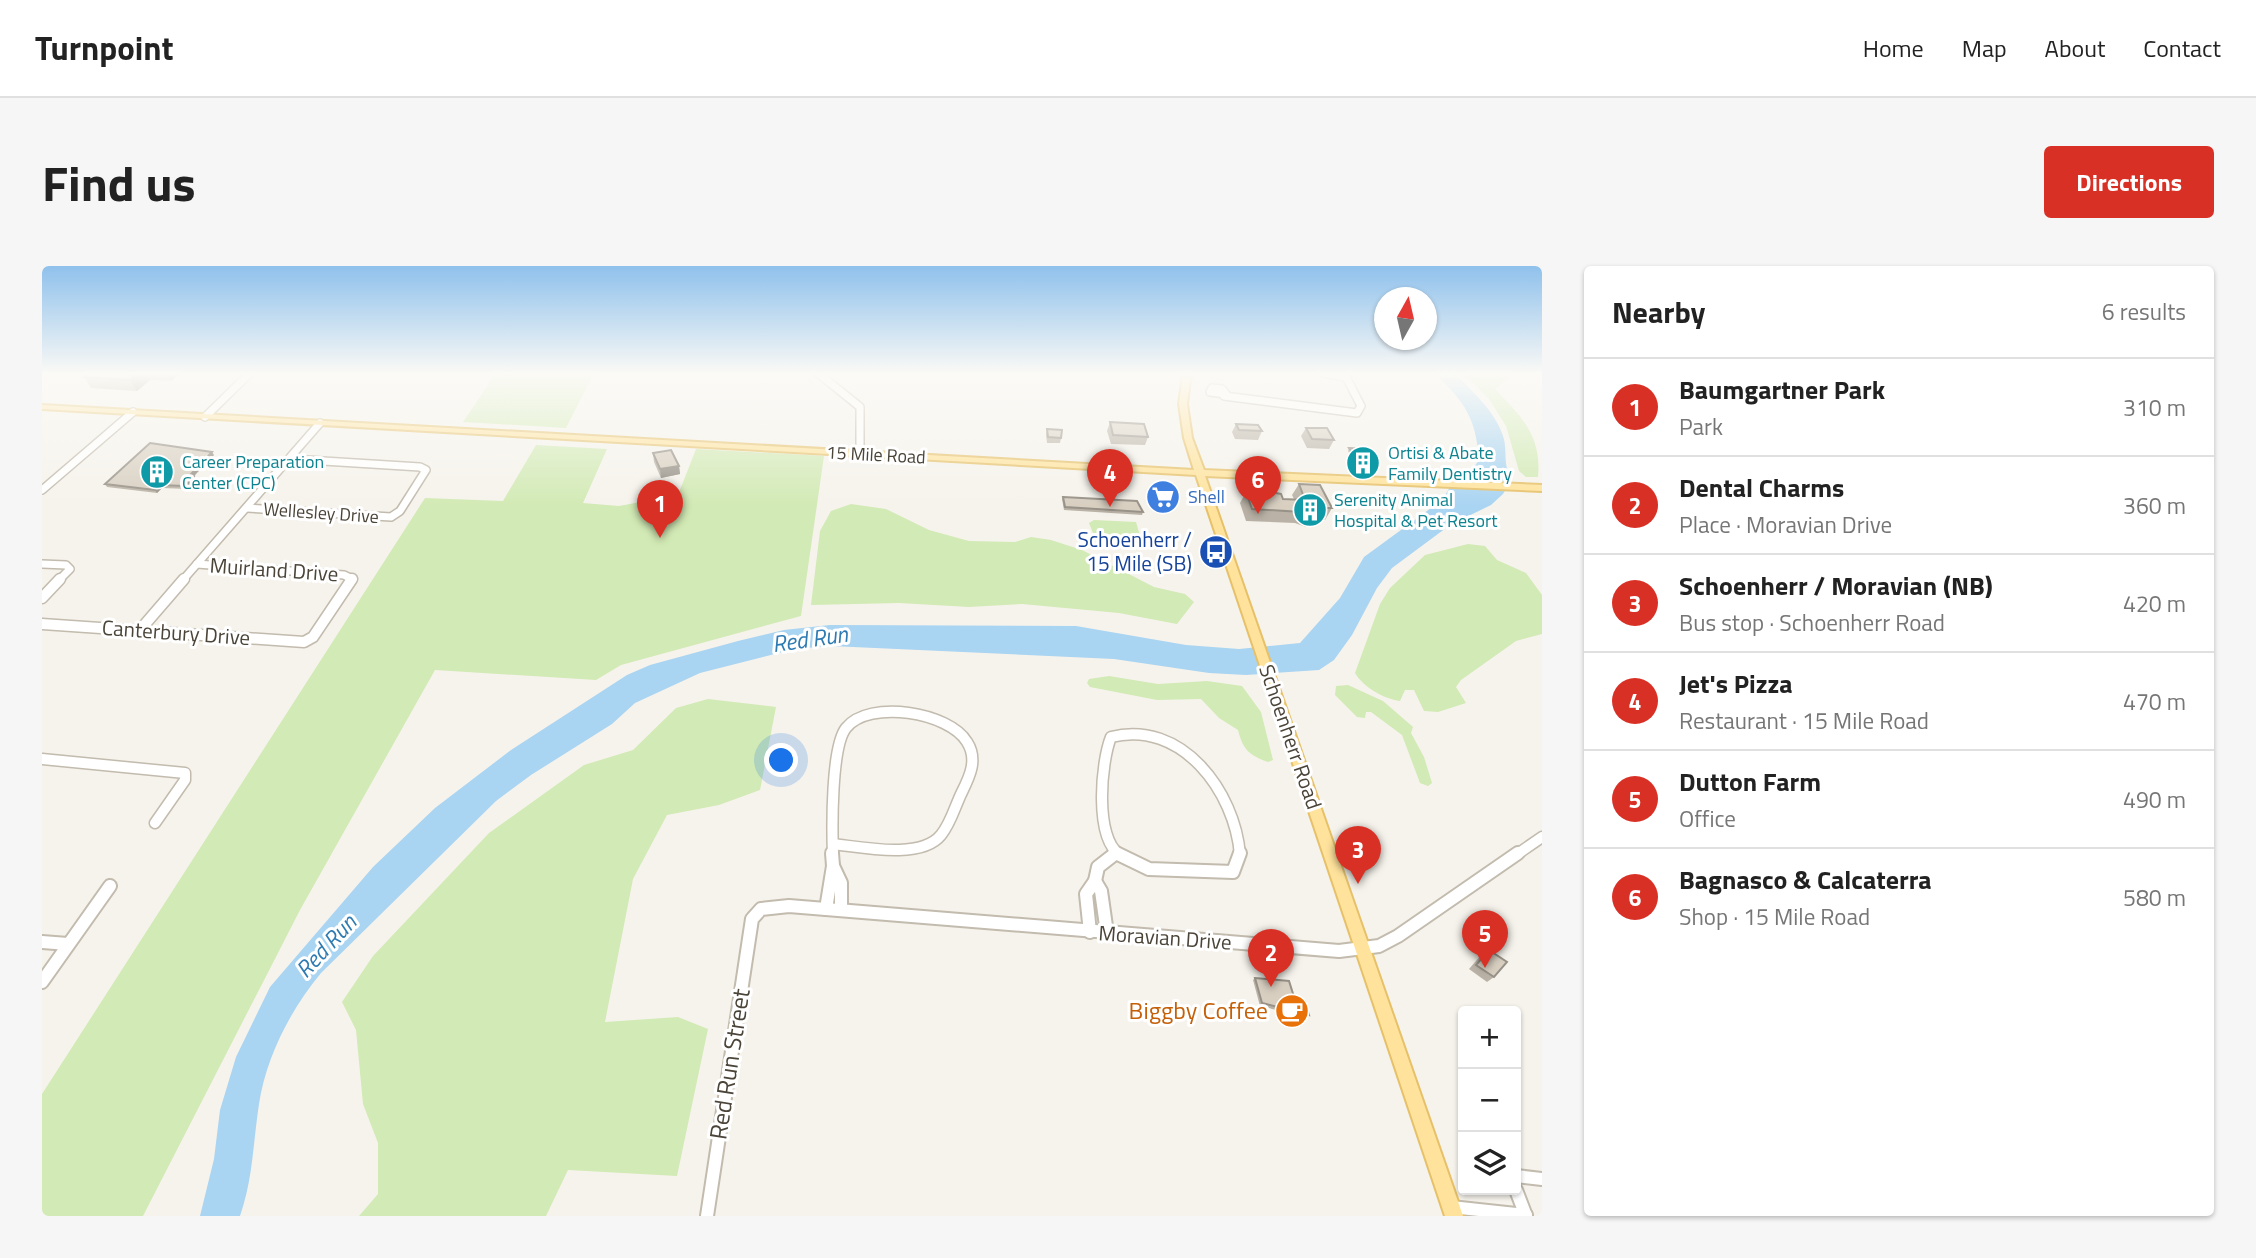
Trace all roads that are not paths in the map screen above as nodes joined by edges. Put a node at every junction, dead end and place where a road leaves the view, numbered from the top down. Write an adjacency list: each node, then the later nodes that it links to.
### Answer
1 (127, 417): 10 (street)
2 (225, 417): 5 (main road, 15 Mile Road)
3 (862, 417): 6 (street)
4 (1184, 417): 8 (main road, Schoenherr Road)
5 (325, 424): 6 (main road, 15 Mile Road); 7 (street)
6 (860, 454): 8 (main road, 15 Mile Road)
7 (294, 455): 11 (street); 11 (street, Wellesley Drive)
8 (1200, 473): 9 (main road, 15 Mile Road); 33 (main road, Schoenherr Road)
9 (1542, 488)
10 (42, 490)
11 (247, 508): 13 (street)
12 (42, 564): 14 (street)
13 (197, 564): 16 (street); 17 (street, Muirland Drive)
14 (42, 598)
15 (42, 624): 16 (street, Canterbury Drive)
16 (140, 630): 17 (street, Canterbury Drive)
17 (309, 640)
18 (42, 759): 19 (street)
19 (155, 823)
20 (1542, 837): 33 (street, Moravian Drive)
21 (833, 844): 21 (street); 23 (street)
22 (1116, 853): 22 (street); 24 (street)
23 (833, 866): 26 (street); 27 (street)
24 (1095, 881): 29 (street); 30 (street)
25 (110, 886): 32 (street)
26 (825, 909): 27 (street, Moravian Drive); 28 (street, Moravian Drive)
27 (841, 911): 29 (street, Moravian Drive)
28 (757, 913): 40 (street, Red Run Street)
29 (1090, 932): 30 (street, Moravian Drive)
30 (1107, 933): 33 (street, Moravian Drive)
31 (42, 942): 32 (street)
32 (68, 944): 34 (street)
33 (1362, 950): 38 (main road, Schoenherr Road)
34 (42, 982)
35 (1521, 1177): 36 (street)
36 (1542, 1179)
37 (1518, 1195): 39 (street)
38 (1453, 1211): 39 (street)
39 (1526, 1215)
40 (707, 1216)

